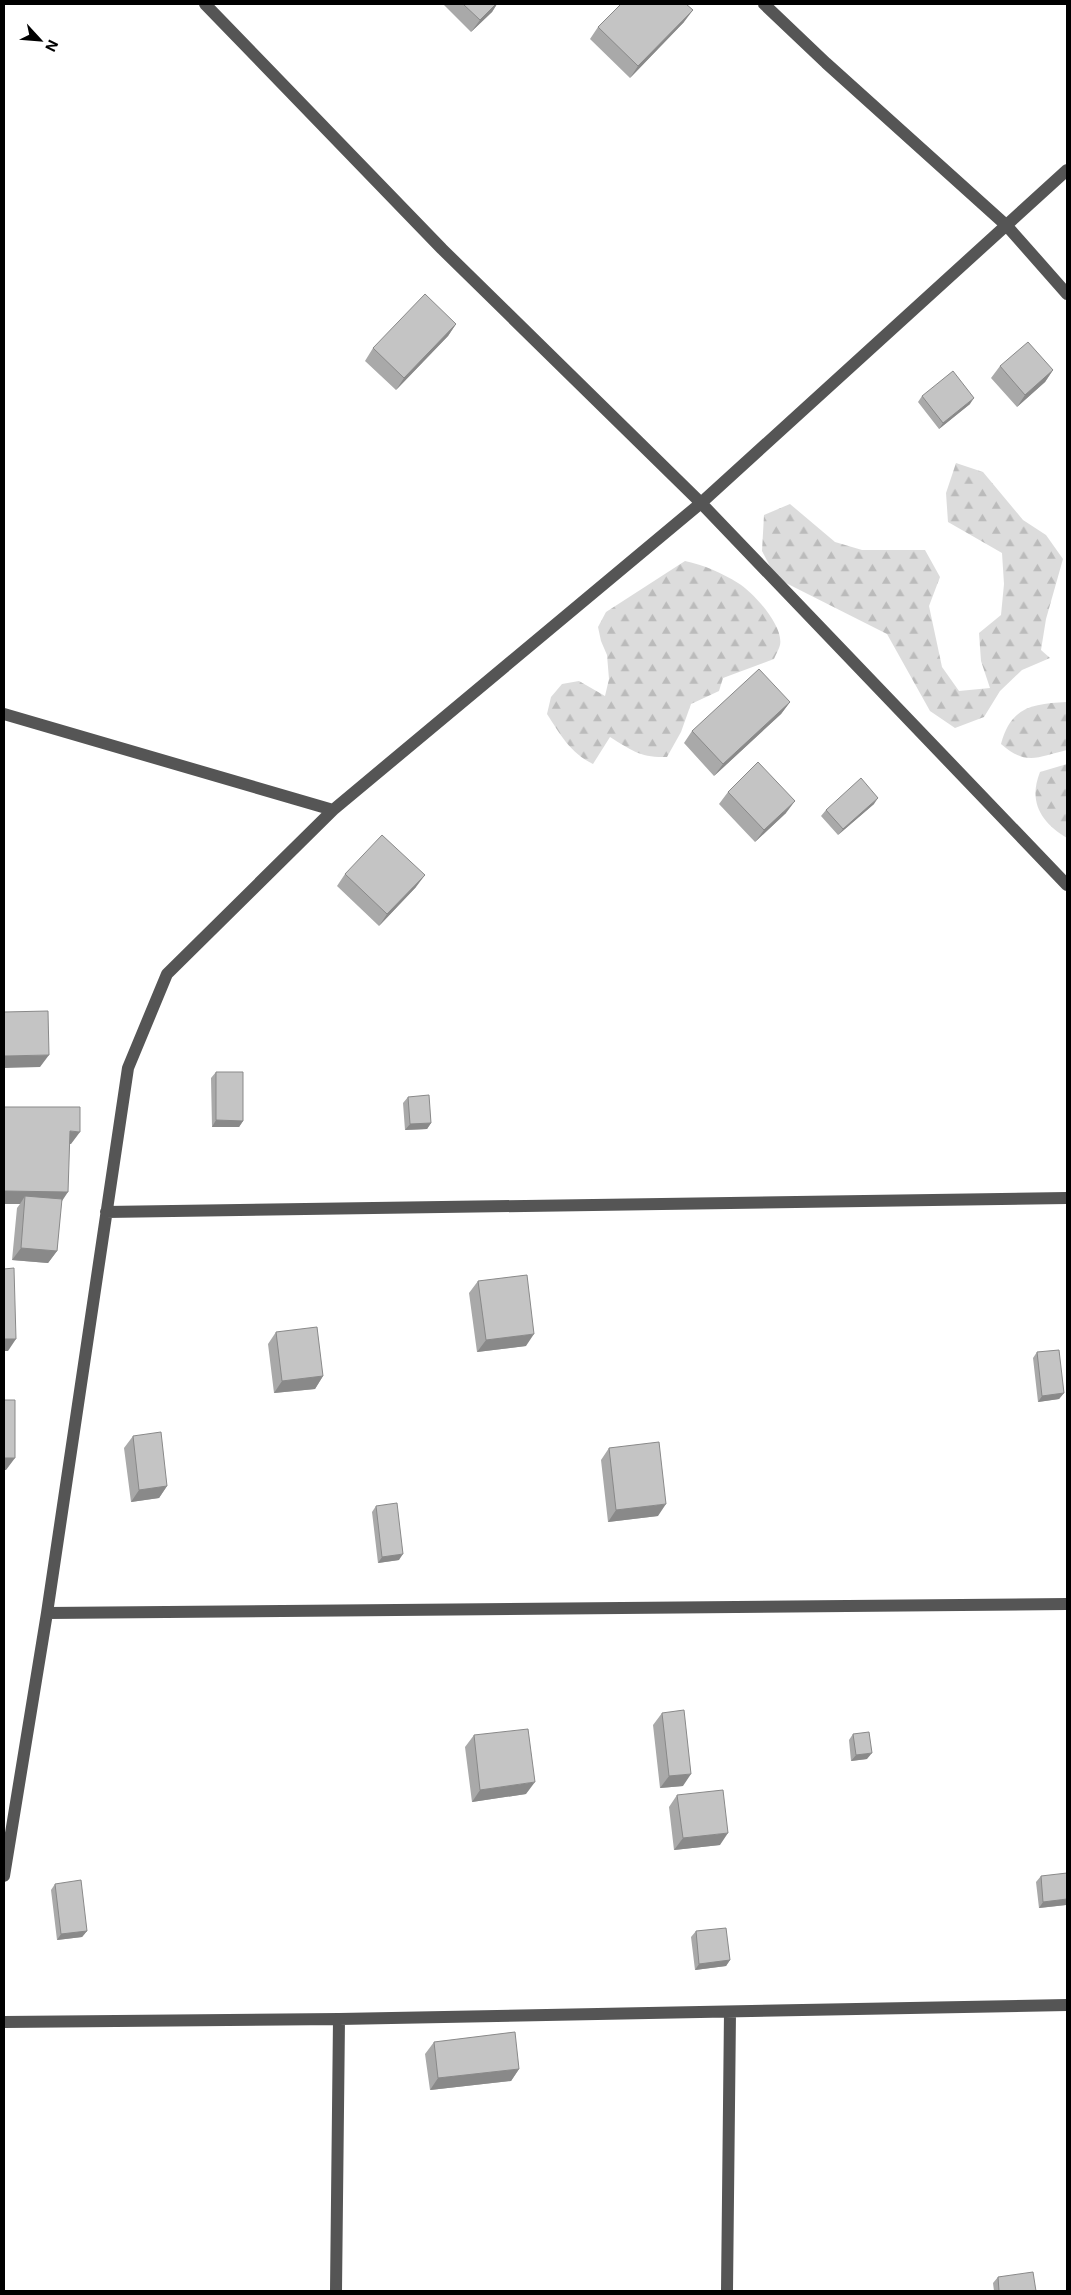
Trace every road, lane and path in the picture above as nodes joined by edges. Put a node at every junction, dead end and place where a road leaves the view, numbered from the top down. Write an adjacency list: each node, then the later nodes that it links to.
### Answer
1 (205, 4): 6 (street)
2 (764, 4): 4 (street)
3 (1067, 170): 4 (street)
4 (1007, 226): 5 (street); 6 (street)
5 (1067, 294)
6 (701, 503): 8 (street); 9 (street)
7 (4, 714): 8 (street)
8 (333, 810): 11 (street)
9 (1067, 885)
10 (1067, 1198): 11 (street)
11 (106, 1212): 13 (street)
12 (1067, 1604): 13 (street)
13 (46, 1613): 14 (street)
14 (4, 1876)
15 (1067, 2005): 16 (street)
16 (730, 2012): 17 (street); 20 (street)
17 (339, 2019): 18 (street); 19 (street)
18 (4, 2022)
19 (336, 2291)
20 (727, 2291)

